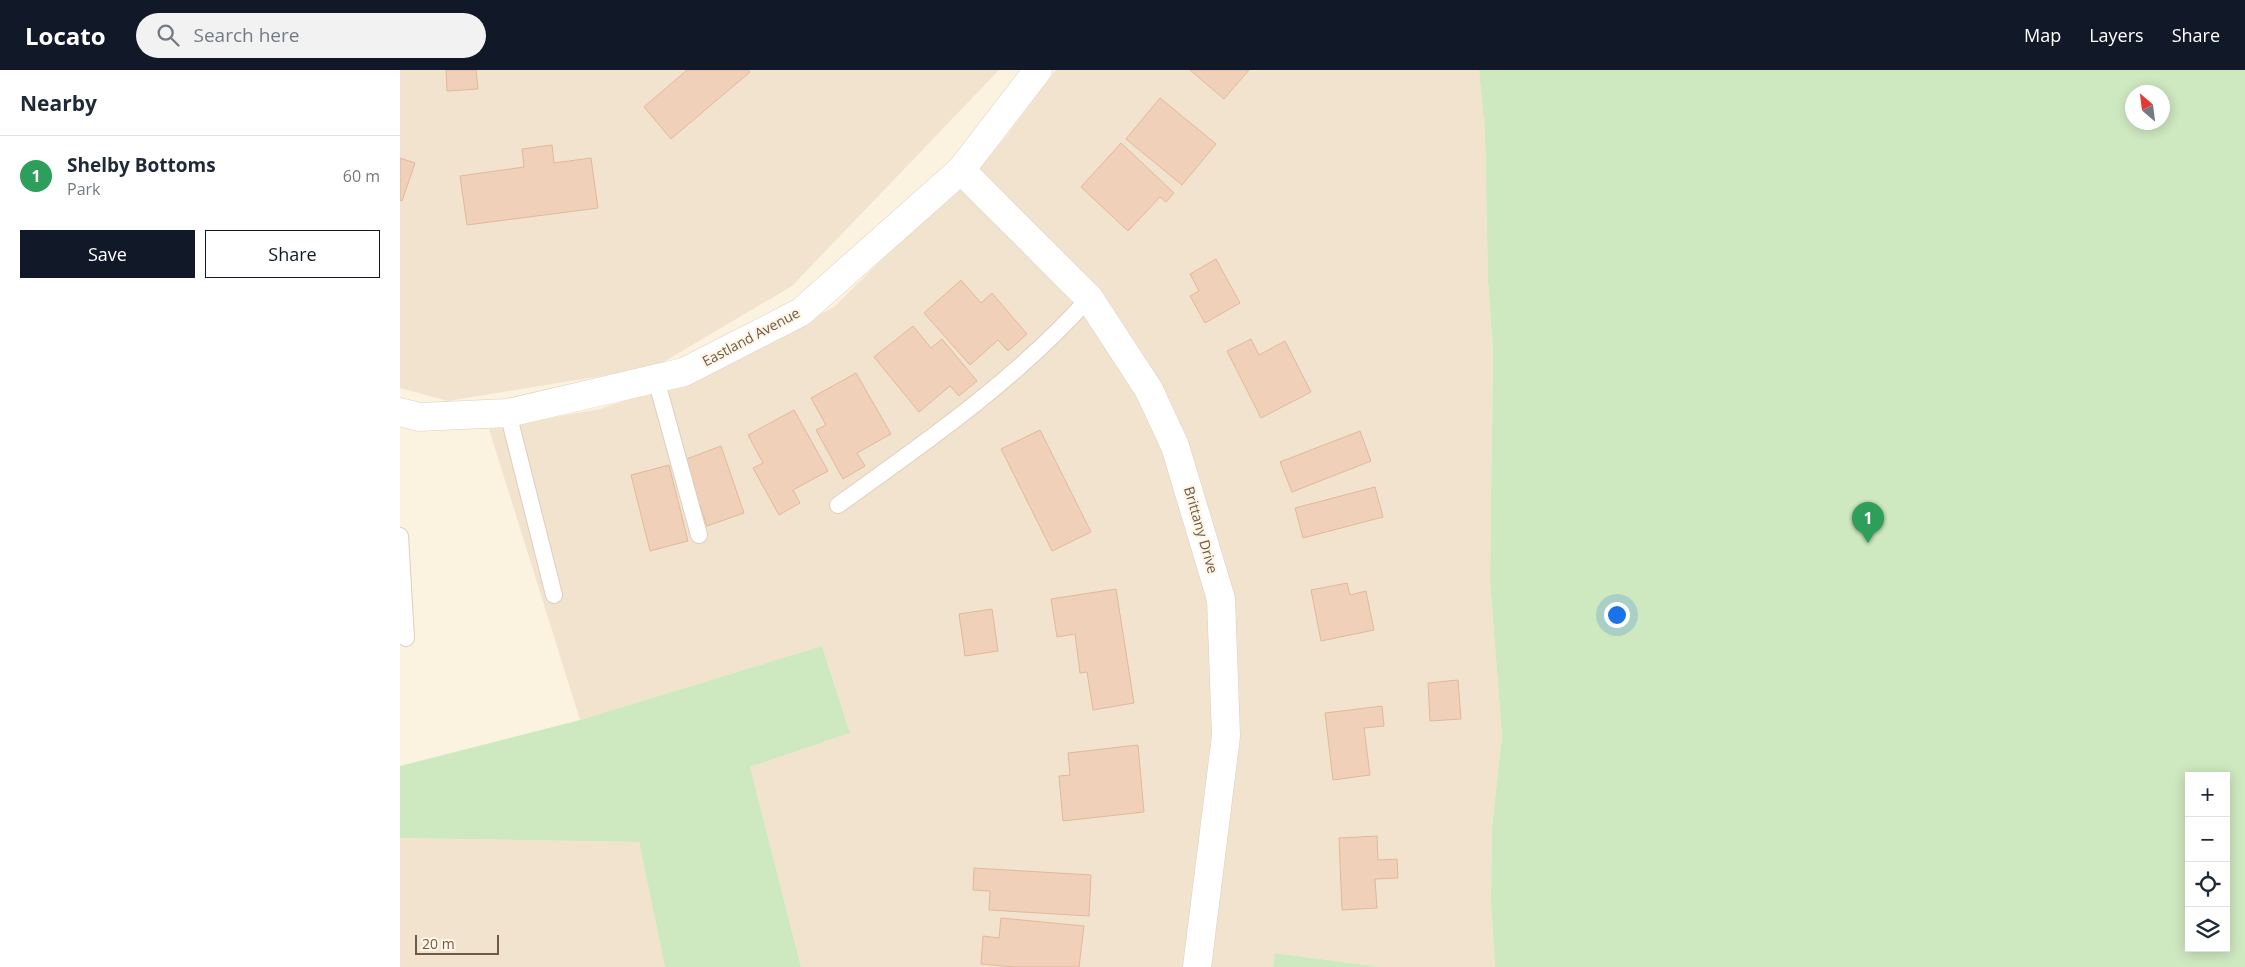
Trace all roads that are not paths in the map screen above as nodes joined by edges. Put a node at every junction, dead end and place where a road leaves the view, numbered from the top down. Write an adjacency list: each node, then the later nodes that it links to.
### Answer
1 (1038, 70): 2 (street, Eastland Avenue)
2 (961, 170): 3 (street, Brittany Drive); 4 (street, Eastland Avenue)
3 (1089, 298): 7 (lane); 12 (street, Brittany Drive)
4 (656, 379): 6 (street, Eastland Avenue); 8 (lane)
5 (400, 412): 6 (street, Eastland Avenue)
6 (508, 413): 10 (lane)
7 (838, 505)
8 (699, 535)
9 (400, 536): 11 (lane)
10 (554, 595)
11 (406, 638)
12 (1197, 967)

